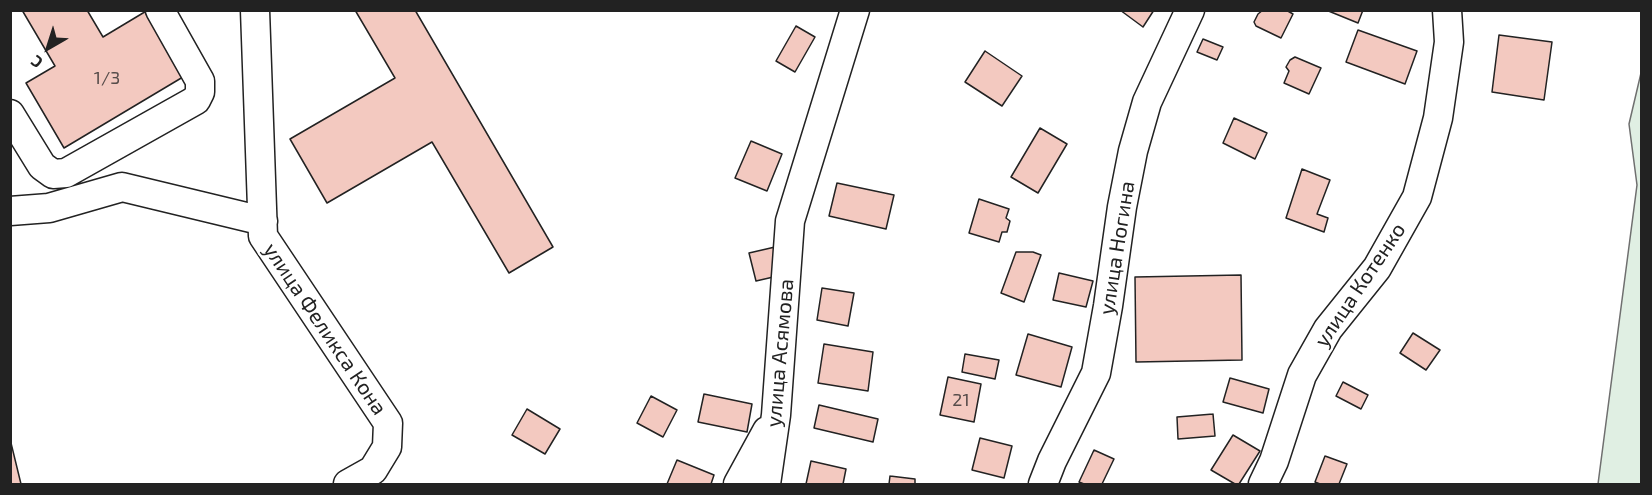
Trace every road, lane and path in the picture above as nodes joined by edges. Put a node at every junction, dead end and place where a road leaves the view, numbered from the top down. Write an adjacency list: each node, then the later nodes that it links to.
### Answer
1 (160, 10): 6 (street)
2 (255, 10): 8 (street, улица Феликса Кона)
3 (855, 10): 9 (street, улица Асямова)
4 (1190, 10): 13 (street, улица Ногина)
5 (1447, 10): 14 (street, улица Котенко)
6 (10, 114)
7 (10, 211): 8 (street)
8 (262, 221): 10 (street, улица Феликса Кона)
9 (776, 415): 11 (street); 12 (street, улица Асямова)
10 (348, 484)
11 (738, 484)
12 (766, 484)
13 (1043, 484)
14 (1263, 484)

